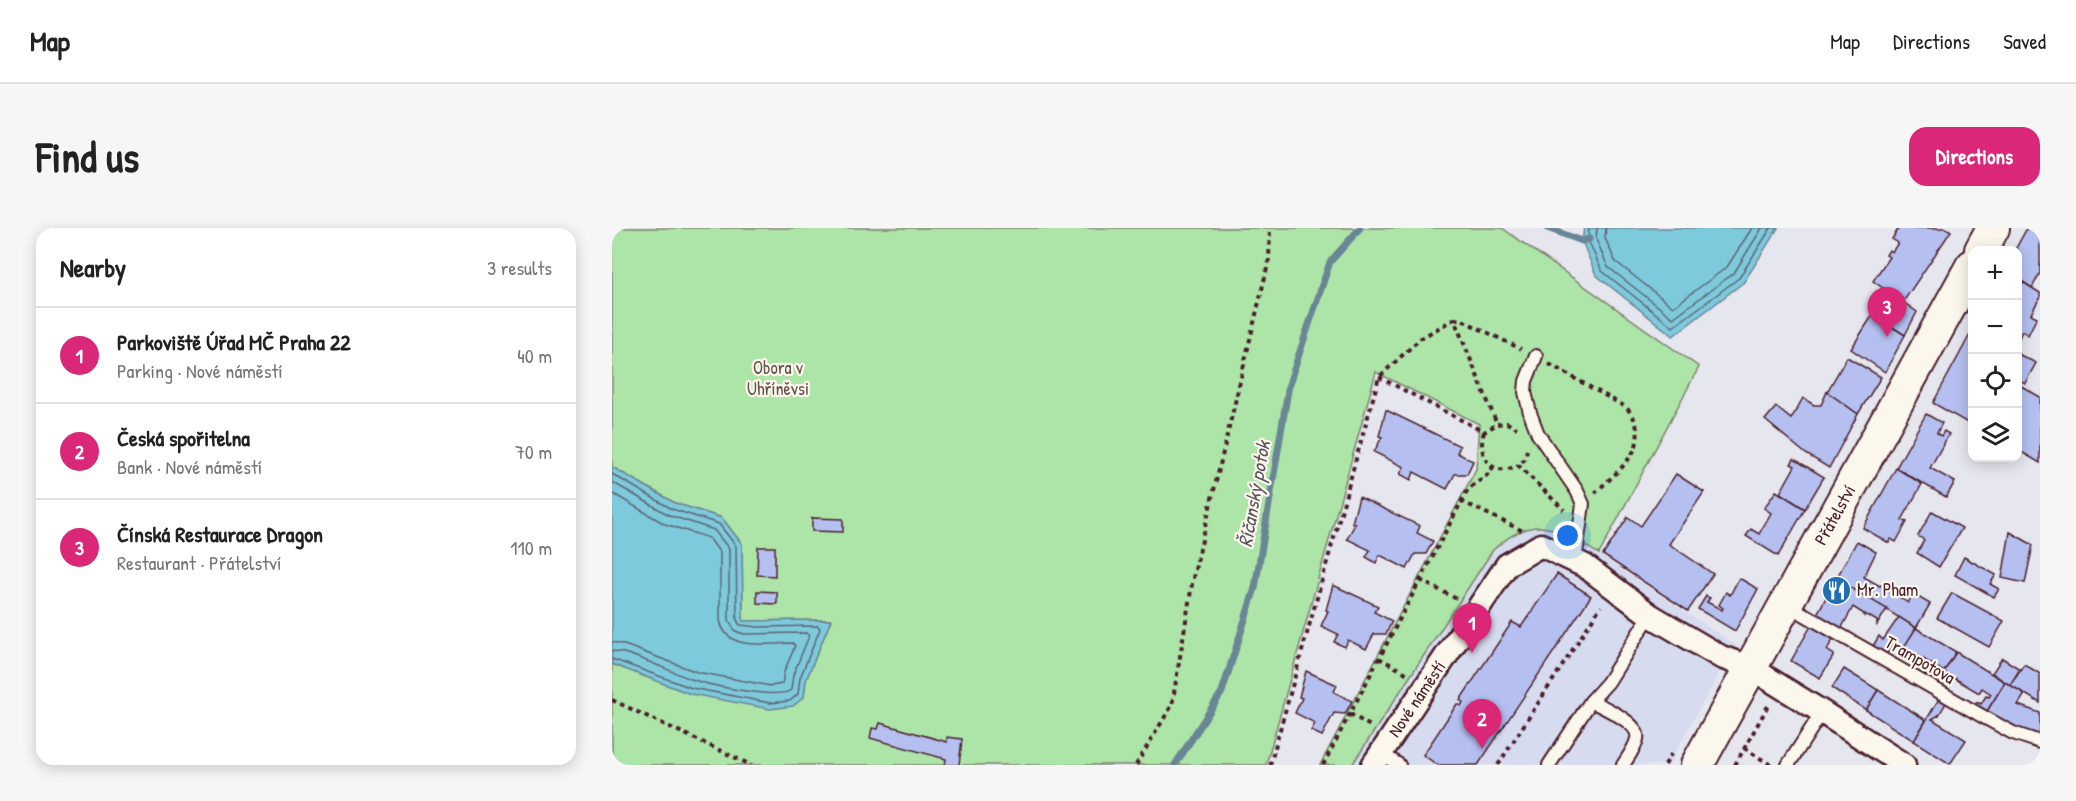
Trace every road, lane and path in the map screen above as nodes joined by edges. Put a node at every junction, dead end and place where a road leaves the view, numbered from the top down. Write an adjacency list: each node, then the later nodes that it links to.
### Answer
1 (1270, 228): 35 (path)
2 (1993, 228): 3 (main road)
3 (1983, 246)
4 (1968, 273): 22 (main road, Přátelství)
5 (1536, 356): 15 (lane)
6 (1379, 377): 8 (path); 9 (path); 36 (path)
7 (1624, 406): 15 (path)
8 (1497, 424): 9 (path); 10 (path)
9 (1484, 432): 13 (path)
10 (1521, 432)
11 (1527, 441): 12 (path)
12 (1518, 465): 13 (path); 16 (path)
13 (1492, 467): 14 (path)
14 (1461, 501): 17 (path); 19 (path)
15 (1583, 506): 16 (lane)
16 (1580, 526): 18 (lane)
17 (1527, 533)
18 (1575, 561): 23 (street, Nové náměstí); 33 (street, Nové náměstí)
19 (1420, 580): 20 (path); 24 (path)
20 (1463, 602)
21 (1604, 602): 38 (path)
22 (1786, 604): 25 (main road, Přátelství); 31 (lane, Trampotova)
23 (1650, 615): 25 (street, Nové náměstí); 28 (lane)
24 (1379, 658): 26 (path); 30 (path)
25 (1751, 668): 29 (street, Nové náměstí); 41 (main road, Přátelství)
26 (1414, 677)
27 (612, 700): 34 (path)
28 (1591, 701): 39 (lane); 40 (lane)
29 (1822, 712): 43 (lane); 44 (street, Nové náměstí)
30 (1350, 714): 33 (path); 37 (path)
31 (2040, 742)
32 (1744, 748): 42 (path)
33 (1383, 753)
34 (751, 765)
35 (1136, 765)
36 (1270, 765)
37 (1323, 765)
38 (1498, 765)
39 (1549, 765)
40 (1623, 765)
41 (1698, 765)
42 (1771, 765)
43 (1788, 765)
44 (1904, 765)

